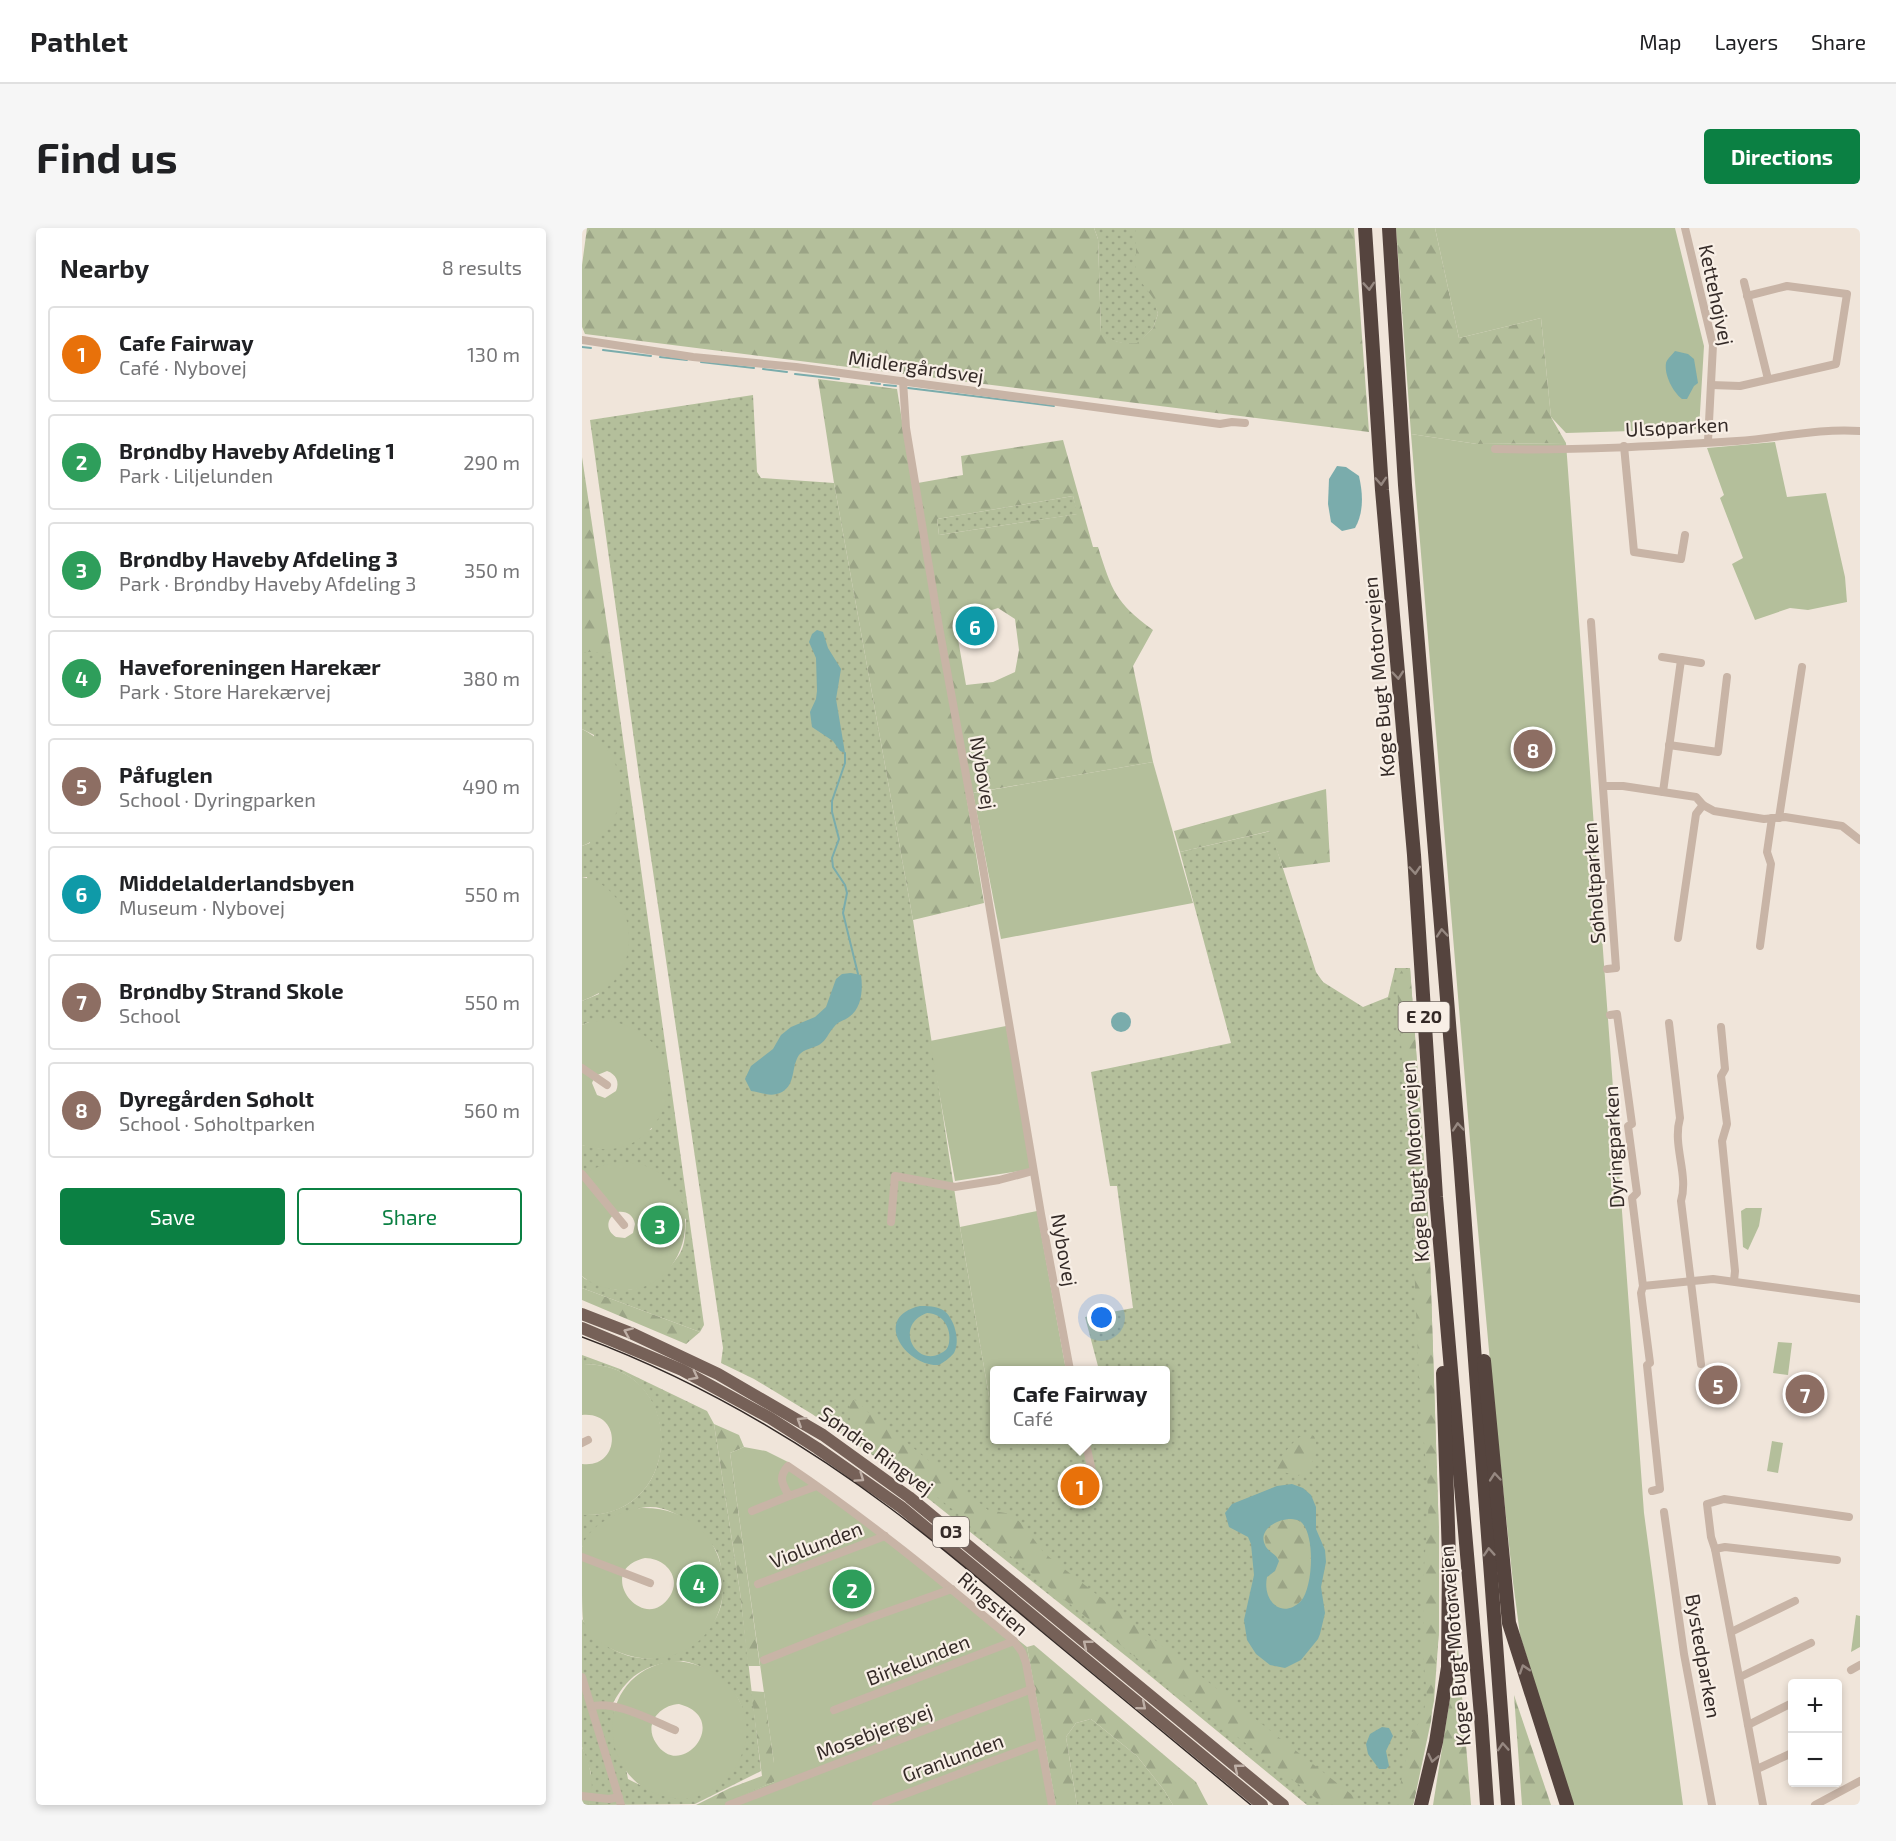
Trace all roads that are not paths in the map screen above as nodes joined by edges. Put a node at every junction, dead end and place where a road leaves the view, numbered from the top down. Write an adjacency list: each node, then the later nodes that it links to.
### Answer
1 (1365, 228): 39 (highway, Køge Bugt Motorvejen / E 20, one-way to 39)
2 (1389, 228): 36 (highway, Køge Bugt Motorvejen / E 20, one-way to 2)
3 (1685, 228): 9 (street, Kettehøjvej)
4 (1744, 282): 5 (street)
5 (1748, 296): 7 (street); 7 (street)
6 (582, 340): 8 (street, Midlergårdsvej)
7 (1768, 379): 9 (street)
8 (903, 381): 10 (street, Midlergårdsvej); 37 (street, Nybovej)
9 (1711, 385): 12 (street, Kettehøjvej)
10 (1245, 423)
11 (1860, 431): 12 (street, Ulsøparken)
12 (1708, 441): 13 (street, Ulsøparken)
13 (1624, 446): 14 (street, Ulsøparken); 15 (street)
14 (1495, 449)
15 (1685, 535)
16 (1591, 622): 23 (street, Søholtparken)
17 (1662, 657): 18 (street)
18 (1681, 660): 19 (street); 22 (street)
19 (1701, 663)
20 (1802, 667): 26 (street)
21 (1727, 677): 22 (street)
22 (1669, 745): 24 (street)
23 (1604, 786): 24 (street); 30 (street, Søholtparken)
24 (1663, 792): 25 (street)
25 (1703, 805): 26 (street); 28 (street)
26 (1776, 818): 27 (street); 29 (street)
27 (1860, 840)
28 (1678, 938)
29 (1760, 946)
30 (1607, 969)
31 (1610, 1015): 44 (street, Dyringparken)
32 (1669, 1023): 42 (street)
33 (1721, 1027): 43 (street)
34 (582, 1068): 35 (street)
35 (607, 1085)
36 (1460, 1158): 95 (highway, Køge Bugt Motorvejen / E 20, one-way to 36); 96 (highway, one-way to 36)
37 (1034, 1171): 40 (street); 49 (street, Nybovej)
38 (582, 1174): 41 (street)
39 (1436, 1197): 93 (highway, one-way to 93); 94 (highway, Køge Bugt Motorvejen / E 20)
40 (891, 1222)
41 (624, 1225)
42 (1690, 1281): 43 (street); 44 (street); 48 (street)
43 (1734, 1281): 45 (street)
44 (1643, 1286): 53 (street, Dyringparken)
45 (1860, 1299)
46 (582, 1314): 92 (main road, Søndre Ringvej / O3, one-way to 46)
47 (582, 1328): 91 (main road, Søndre Ringvej / O3, one-way to 91)
48 (1701, 1364)
49 (1069, 1366)
50 (1086, 1444): 51 (street)
51 (1094, 1480)
52 (817, 1486): 54 (street); 54 (street, Ringstien); 58 (street, Ringstien)
53 (1652, 1491)
54 (789, 1496): 55 (street)
55 (752, 1511)
56 (1664, 1512): 97 (street, Bystedparken)
57 (1849, 1517): 59 (street)
58 (885, 1536): 63 (street, Viollunden); 64 (street, Ringstien)
59 (1716, 1549): 61 (street); 66 (street)
60 (582, 1557): 62 (street)
61 (1836, 1560)
62 (650, 1583)
63 (758, 1584)
64 (952, 1589): 67 (street, Ringstien); 69 (street)
65 (1795, 1601): 66 (street)
66 (1731, 1632): 73 (street)
67 (1014, 1641): 74 (street, Ringstien); 77 (street, Birkelunden)
68 (1811, 1643): 73 (street)
69 (764, 1660)
70 (1860, 1665): 71 (street)
71 (1851, 1670)
72 (582, 1677): 76 (street)
73 (1740, 1677): 78 (street)
74 (1032, 1689): 80 (street, Ringstien); 86 (street, Mosebjergvej)
75 (1788, 1705): 78 (street)
76 (591, 1707): 79 (street); 85 (street)
77 (834, 1710)
78 (1748, 1725): 82 (street)
79 (675, 1730)
80 (1041, 1743): 88 (street, Granlunden); 90 (street, Ringstien)
81 (1788, 1755): 82 (street)
82 (1757, 1769): 98 (street)
83 (1860, 1781): 87 (street)
84 (582, 1796): 85 (street)
85 (620, 1801)
86 (746, 1802): 89 (street, Mosebjergvej)
87 (1829, 1802): 99 (street)
88 (876, 1804)
89 (729, 1805)
90 (1052, 1805)
91 (1262, 1805)
92 (1283, 1805)
93 (1421, 1805)
94 (1486, 1805)
95 (1508, 1805)
96 (1567, 1805)
97 (1712, 1805)
98 (1763, 1805)
99 (1815, 1805)

